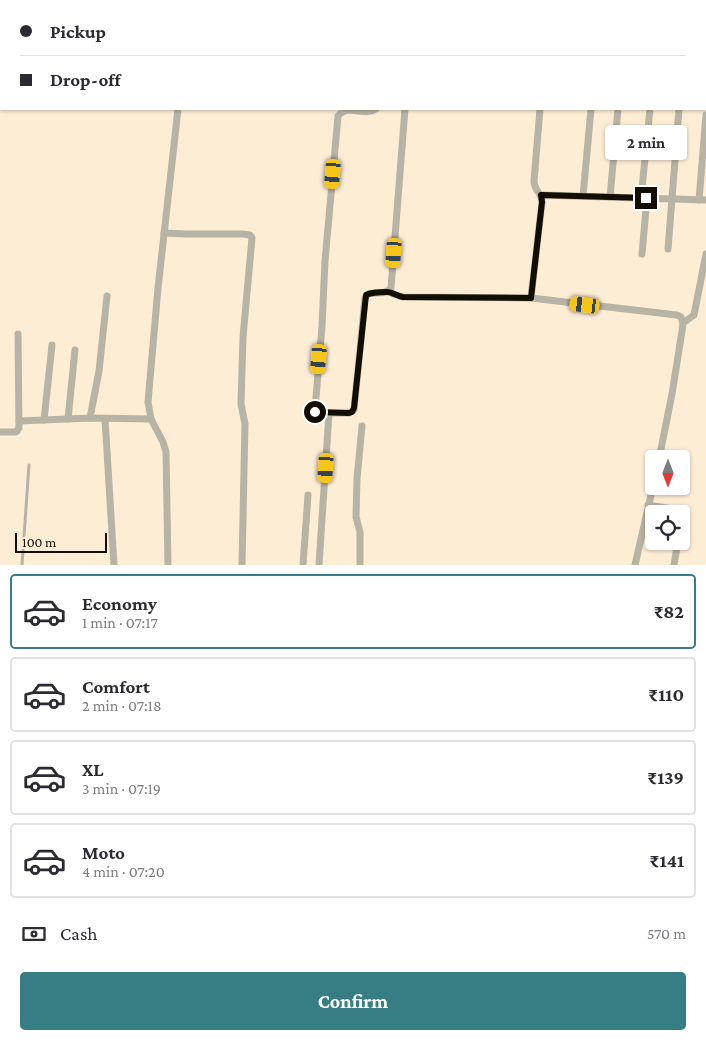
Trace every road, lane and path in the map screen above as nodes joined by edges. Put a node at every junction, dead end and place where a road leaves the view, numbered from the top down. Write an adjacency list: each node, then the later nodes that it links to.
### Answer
1 (178, 110): 18 (street)
2 (343, 110): 29 (street)
3 (348, 110): 4 (street)
4 (374, 110)
5 (405, 110): 22 (street)
6 (540, 110): 12 (street)
7 (591, 110): 13 (street)
8 (618, 110): 14 (street)
9 (650, 110): 15 (street)
10 (679, 110): 16 (street)
11 (706, 115): 17 (street)
12 (541, 195): 13 (street); 24 (street)
13 (583, 196): 14 (street)
14 (610, 197): 15 (street)
15 (644, 198): 16 (street); 20 (street)
16 (671, 199): 17 (street); 19 (street)
17 (702, 200)
18 (164, 233): 33 (street); 48 (street)
19 (668, 249)
20 (642, 254)
21 (706, 254): 25 (street)
22 (389, 291): 24 (street); 29 (street)
23 (107, 296): 30 (street)
24 (531, 298): 25 (street)
25 (683, 324): 38 (street)
26 (18, 334): 35 (street)
27 (52, 345): 34 (street)
28 (75, 350): 31 (street)
29 (329, 413): 50 (street)
30 (90, 418): 31 (street); 32 (street)
31 (68, 419): 34 (street)
32 (105, 419): 33 (street); 46 (street)
33 (151, 419): 47 (street)
34 (44, 420): 35 (street)
35 (19, 421): 37 (street)
36 (362, 426): 51 (street)
37 (0, 432)
38 (661, 450)
39 (29, 465): 45 (lane)
40 (308, 495): 49 (street)
41 (651, 495): 42 (street)
42 (648, 505)
43 (645, 519): 52 (street)
44 (676, 550): 53 (street)
45 (22, 565)
46 (114, 565)
47 (168, 565)
48 (242, 565)
49 (303, 565)
50 (319, 565)
51 (360, 565)
52 (635, 565)
53 (674, 565)

